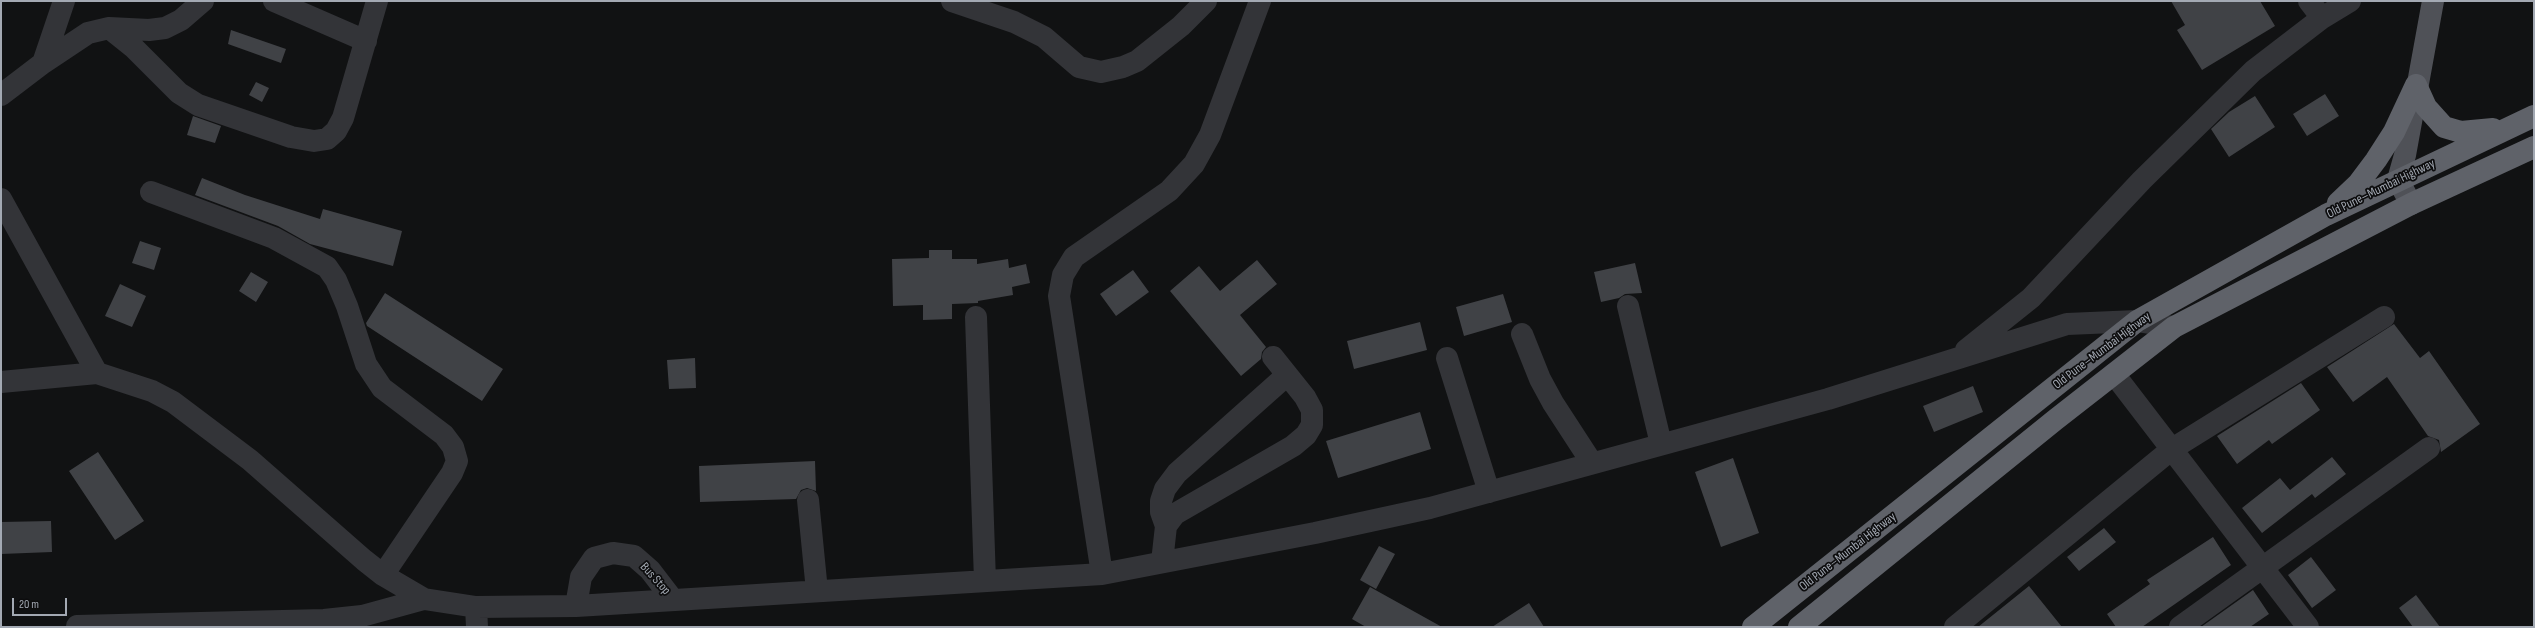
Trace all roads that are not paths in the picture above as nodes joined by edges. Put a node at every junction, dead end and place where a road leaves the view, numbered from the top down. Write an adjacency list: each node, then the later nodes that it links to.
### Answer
1 (64, 1): 13 (street)
2 (203, 1): 11 (street)
3 (377, 1): 12 (street)
4 (952, 1): 5 (street)
5 (1206, 1)
6 (1260, 1): 46 (street)
7 (2350, 1): 10 (street)
8 (2433, 1): 14 (main road)
9 (281, 2): 12 (street)
10 (2316, 9): 32 (street)
11 (110, 28): 12 (street); 13 (street)
12 (366, 41)
13 (43, 63): 15 (street)
14 (2416, 85): 17 (highway); 19 (main road); 23 (highway)
15 (1, 95)
16 (2534, 116): 17 (highway, Old Pune–Mumbai Highway)
17 (2508, 127): 19 (highway, Old Pune–Mumbai Highway)
18 (2534, 147): 22 (highway, Old Pune–Mumbai Highway)
19 (2398, 180): 22 (main road); 23 (highway, Old Pune–Mumbai Highway)
20 (151, 192): 47 (street)
21 (1, 199): 33 (street)
22 (2411, 204): 28 (highway, Old Pune–Mumbai Highway)
23 (2326, 215): 27 (highway, Old Pune–Mumbai Highway)
24 (1628, 306): 37 (street)
25 (2384, 316): 39 (street)
26 (976, 317): 48 (street)
27 (2137, 321): 28 (street); 32 (street); 55 (highway, Old Pune–Mumbai Highway)
28 (2174, 327): 34 (highway, Old Pune–Mumbai Highway)
29 (1522, 334): 40 (street)
30 (1273, 357): 35 (street)
31 (1447, 358): 41 (street)
32 (1956, 358): 37 (street)
33 (97, 373): 36 (street); 47 (street)
34 (2114, 374): 39 (street); 56 (highway, Old Pune–Mumbai Highway)
35 (1288, 375): 43 (street); 43 (street)
36 (1, 382)
37 (1661, 444): 40 (street)
38 (2429, 448): 45 (street)
39 (2172, 449): 45 (street); 57 (street)
40 (1592, 463): 41 (street)
41 (1489, 492): 44 (street)
42 (808, 500): 49 (street)
43 (1166, 526): 44 (street)
44 (1162, 562): 46 (street)
45 (2262, 567): 58 (street); 59 (street)
46 (1102, 574): 48 (street)
47 (383, 575): 50 (street)
48 (985, 581): 49 (street)
49 (817, 591): 51 (street)
50 (424, 599): 53 (street); 54 (street)
51 (673, 600): 52 (street); 52 (street, Bus Stop)
52 (576, 606): 53 (street)
53 (477, 617)
54 (76, 626)
55 (1753, 627)
56 (1799, 627)
57 (1956, 627)
58 (2180, 627)
59 (2308, 627)

